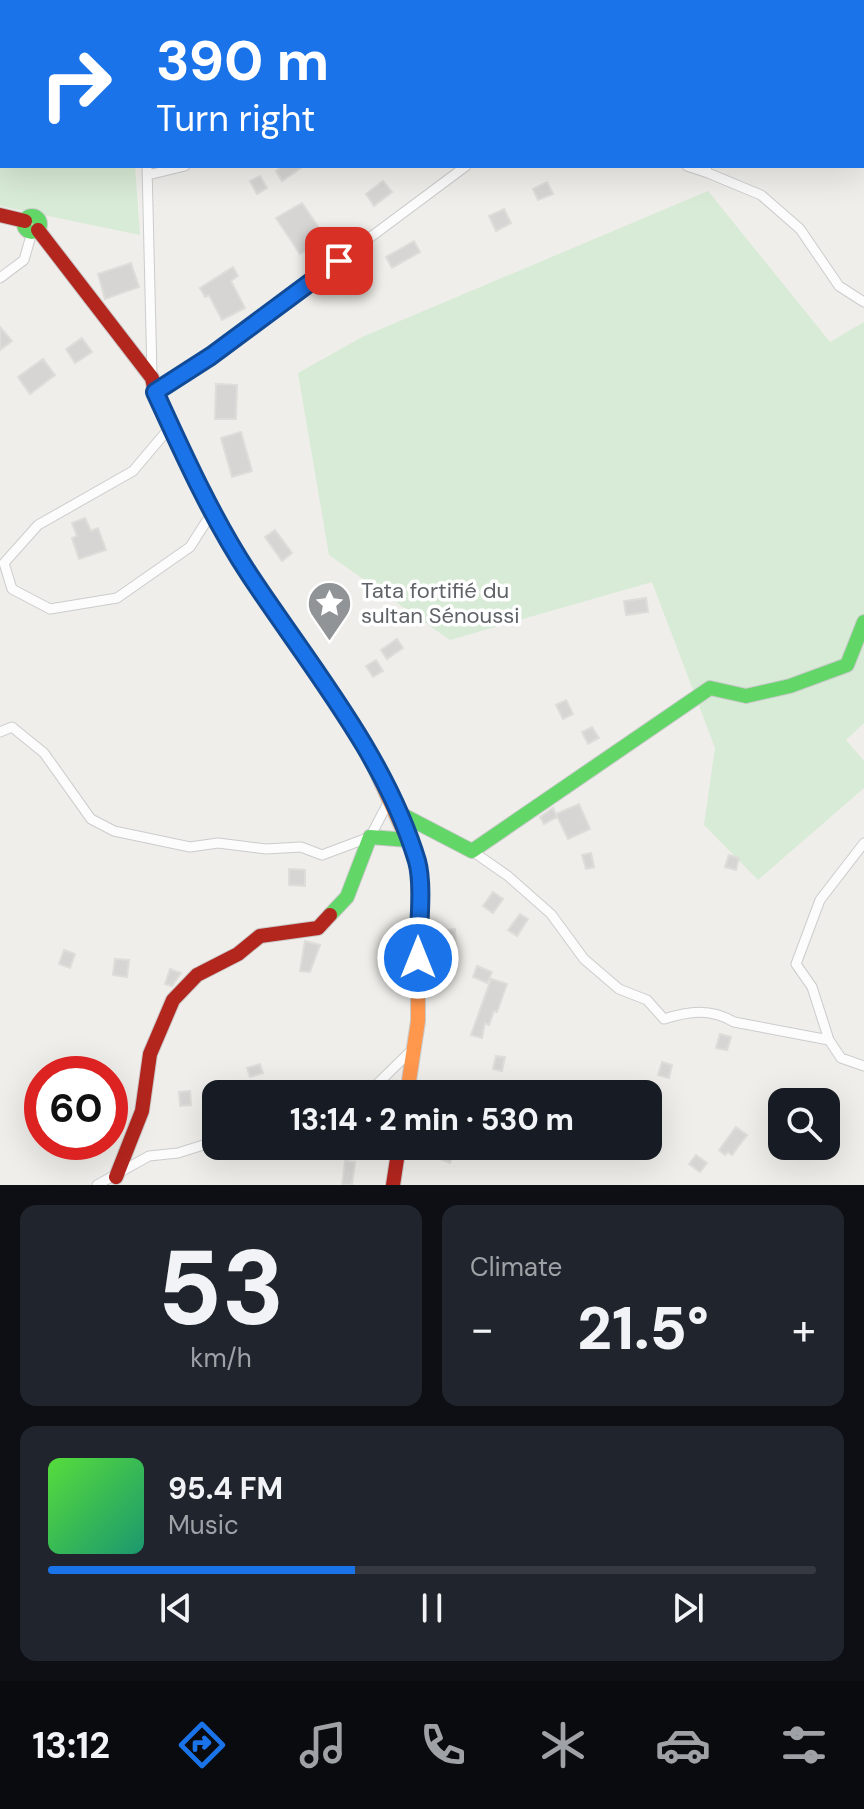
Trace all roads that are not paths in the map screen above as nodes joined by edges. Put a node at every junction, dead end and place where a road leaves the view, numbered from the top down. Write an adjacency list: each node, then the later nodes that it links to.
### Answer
1 (463, 168): 8 (street)
2 (148, 170): 8 (street)
3 (707, 170): 7 (street)
4 (0, 215): 5 (street)
5 (32, 228): 6 (street); 8 (street)
6 (0, 278)
7 (864, 302)
8 (153, 385): 9 (street)
9 (171, 426): 10 (street); 10 (street)
10 (213, 511): 13 (street)
11 (864, 622): 17 (street)
12 (0, 732): 14 (street)
13 (392, 805): 14 (street); 15 (street); 17 (street)
14 (370, 837): 15 (street); 25 (street)
15 (408, 840): 19 (street)
16 (864, 843): 18 (street)
17 (472, 851): 18 (street)
18 (829, 1040): 20 (street)
19 (414, 1048): 21 (street); 22 (street)
20 (864, 1066)
21 (381, 1080)
22 (409, 1080)
23 (202, 1145): 25 (street)
24 (397, 1160): 27 (street)
25 (116, 1177): 26 (street)
26 (97, 1185)
27 (393, 1185)

